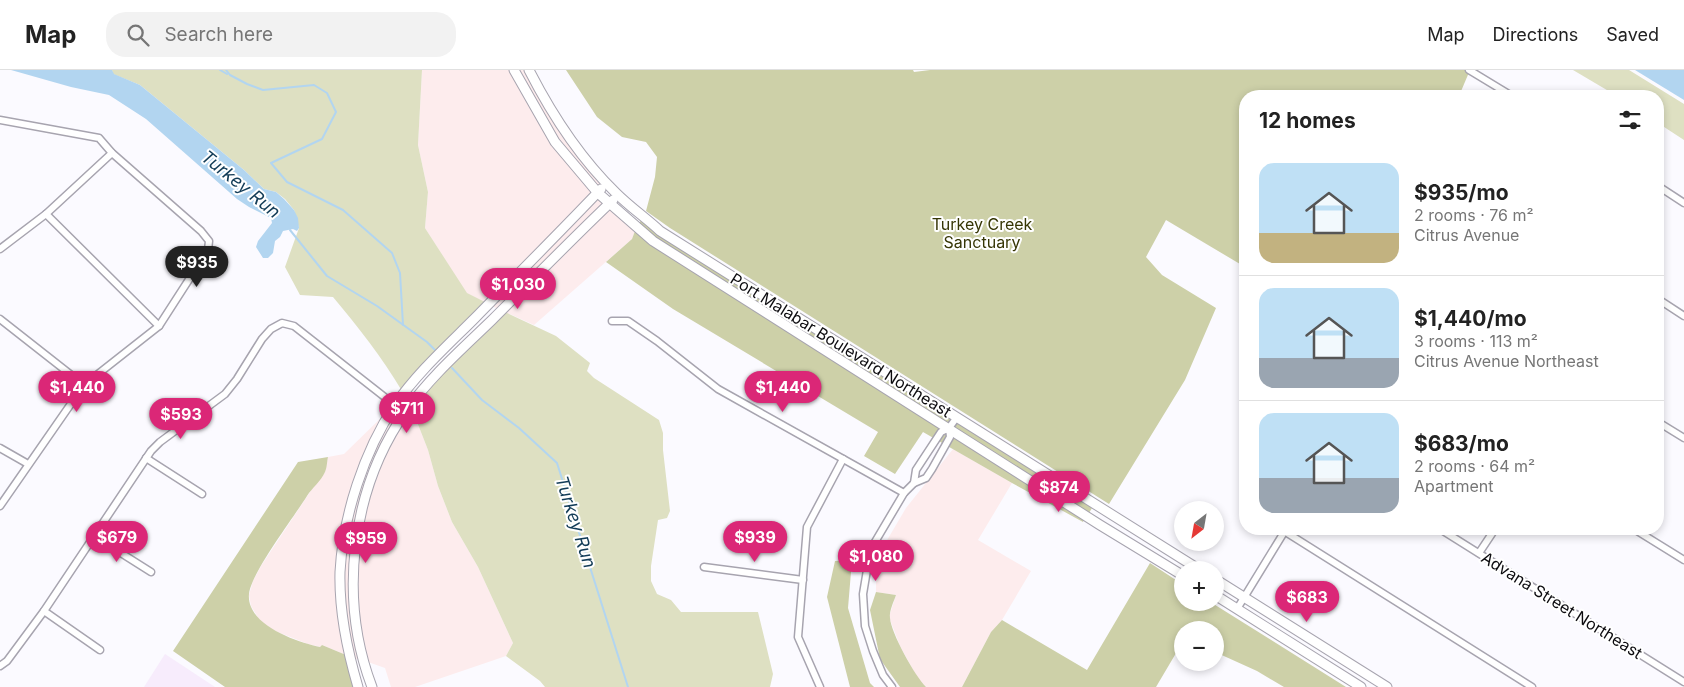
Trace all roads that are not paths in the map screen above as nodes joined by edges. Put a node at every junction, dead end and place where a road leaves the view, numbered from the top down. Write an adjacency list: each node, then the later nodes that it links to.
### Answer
1 (529, 70): 6 (street, Port Malabar Boulevard Northeast)
2 (1469, 70): 4 (street)
3 (516, 71): 7 (street, Port Malabar Boulevard Northeast)
4 (1502, 90)
5 (0, 120): 8 (street)
6 (567, 135): 7 (street); 9 (street, Port Malabar Boulevard Northeast)
7 (555, 142): 11 (street, Port Malabar Boulevard Northeast)
8 (112, 153): 15 (street); 21 (street)
9 (606, 184): 11 (street); 12 (street, Port Malabar Boulevard Northeast)
10 (1664, 190): 13 (street)
11 (598, 193): 14 (street, Port Malabar Boulevard Northeast); 23 (street)
12 (618, 195): 14 (street); 25 (street, Port Malabar Boulevard Northeast)
13 (1684, 203)
14 (609, 204): 24 (street); 27 (street, Port Malabar Boulevard Northeast)
15 (46, 214): 16 (street); 21 (street)
16 (1, 247)
17 (1664, 304): 18 (street)
18 (1684, 316)
19 (0, 319): 22 (street)
20 (612, 320): 31 (street)
21 (159, 326): 22 (street)
22 (84, 385): 32 (street)
23 (395, 406): 24 (street); 30 (street); 60 (street)
24 (405, 413): 61 (street)
25 (957, 417): 27 (street); 43 (street, Port Malabar Boulevard Northeast)
26 (1664, 426): 28 (street)
27 (950, 428): 33 (street); 33 (street); 45 (street, Port Malabar Boulevard Northeast)
28 (1684, 438)
29 (0, 448): 32 (street)
30 (146, 458): 35 (street); 42 (street)
31 (843, 459): 34 (street); 51 (street)
32 (28, 464): 36 (street)
33 (914, 483): 34 (street)
34 (904, 493): 63 (street)
35 (202, 494)
36 (0, 506)
37 (1282, 535): 53 (street)
38 (1293, 535): 66 (street)
39 (1450, 535): 44 (street, Advana Street Northeast)
40 (1491, 535): 44 (street)
41 (1644, 535): 46 (street)
42 (94, 536): 50 (street); 56 (street)
43 (1158, 544): 45 (street); 47 (street, Port Malabar Boulevard Northeast)
44 (1479, 553): 59 (street, Advana Street Northeast)
45 (1151, 556): 49 (street, Port Malabar Boulevard Northeast)
46 (1684, 560)
47 (1185, 561)
48 (704, 567): 51 (street)
49 (1174, 570)
50 (151, 572)
51 (803, 580): 62 (street)
52 (1224, 585): 53 (street)
53 (1244, 597): 55 (street); 65 (street)
54 (1224, 601): 55 (street)
55 (1237, 609): 64 (street)
56 (44, 611): 57 (street); 58 (street)
57 (100, 650)
58 (0, 666)
59 (1684, 682)
60 (358, 687)
61 (372, 687)
62 (820, 687)
63 (892, 687)
64 (1361, 687)
65 (1387, 687)
66 (1532, 687)

